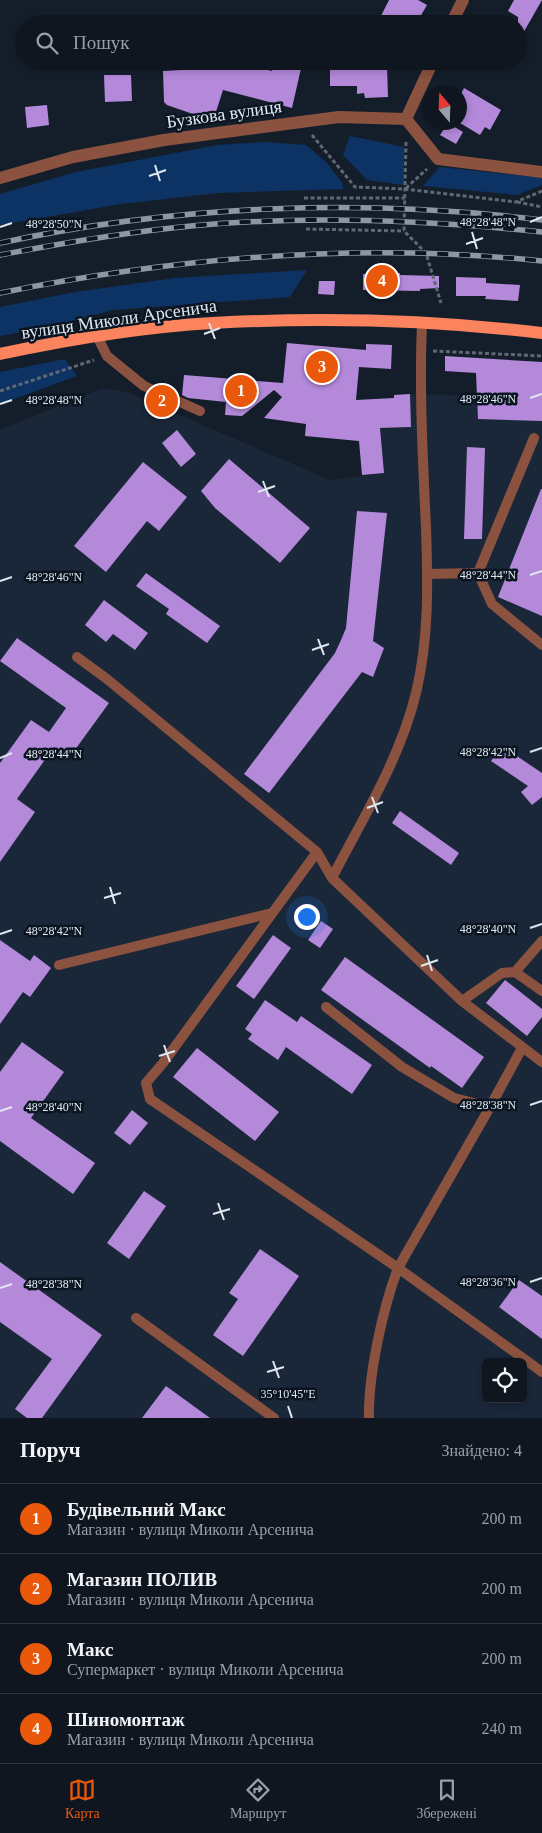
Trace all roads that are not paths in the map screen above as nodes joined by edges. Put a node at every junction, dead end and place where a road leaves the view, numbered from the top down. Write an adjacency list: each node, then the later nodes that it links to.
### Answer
1 (463, 0): 2 (street)
2 (456, 15)
3 (429, 70): 4 (street)
4 (406, 119): 5 (street); 6 (street, Бузкова вулиця)
5 (542, 172)
6 (0, 178)
7 (422, 324): 8 (main road, вулиця Миколи Арсенича); 9 (main road, вулиця Миколи Арсенича); 14 (lane)
8 (542, 333)
9 (97, 336): 10 (main road, вулиця Миколи Арсенича); 11 (lane)
10 (0, 354)
11 (200, 411)
12 (534, 438): 13 (lane)
13 (478, 573): 14 (lane); 15 (lane)
14 (427, 574): 18 (lane)
15 (542, 645)
16 (78, 657): 17 (lane)
17 (317, 852): 18 (lane); 19 (lane)
18 (332, 878): 24 (lane)
19 (272, 913): 21 (lane); 29 (lane)
20 (542, 941): 22 (lane)
21 (59, 965)
22 (515, 972): 23 (lane); 24 (lane)
23 (542, 991)
24 (462, 1001): 26 (lane)
25 (326, 1007): 28 (lane)
26 (522, 1048): 27 (lane); 28 (lane)
27 (542, 1062)
28 (490, 1107): 29 (lane)
29 (398, 1268): 31 (lane); 33 (lane)
30 (136, 1318): 32 (lane)
31 (542, 1372)
32 (274, 1418)
33 (369, 1418)

